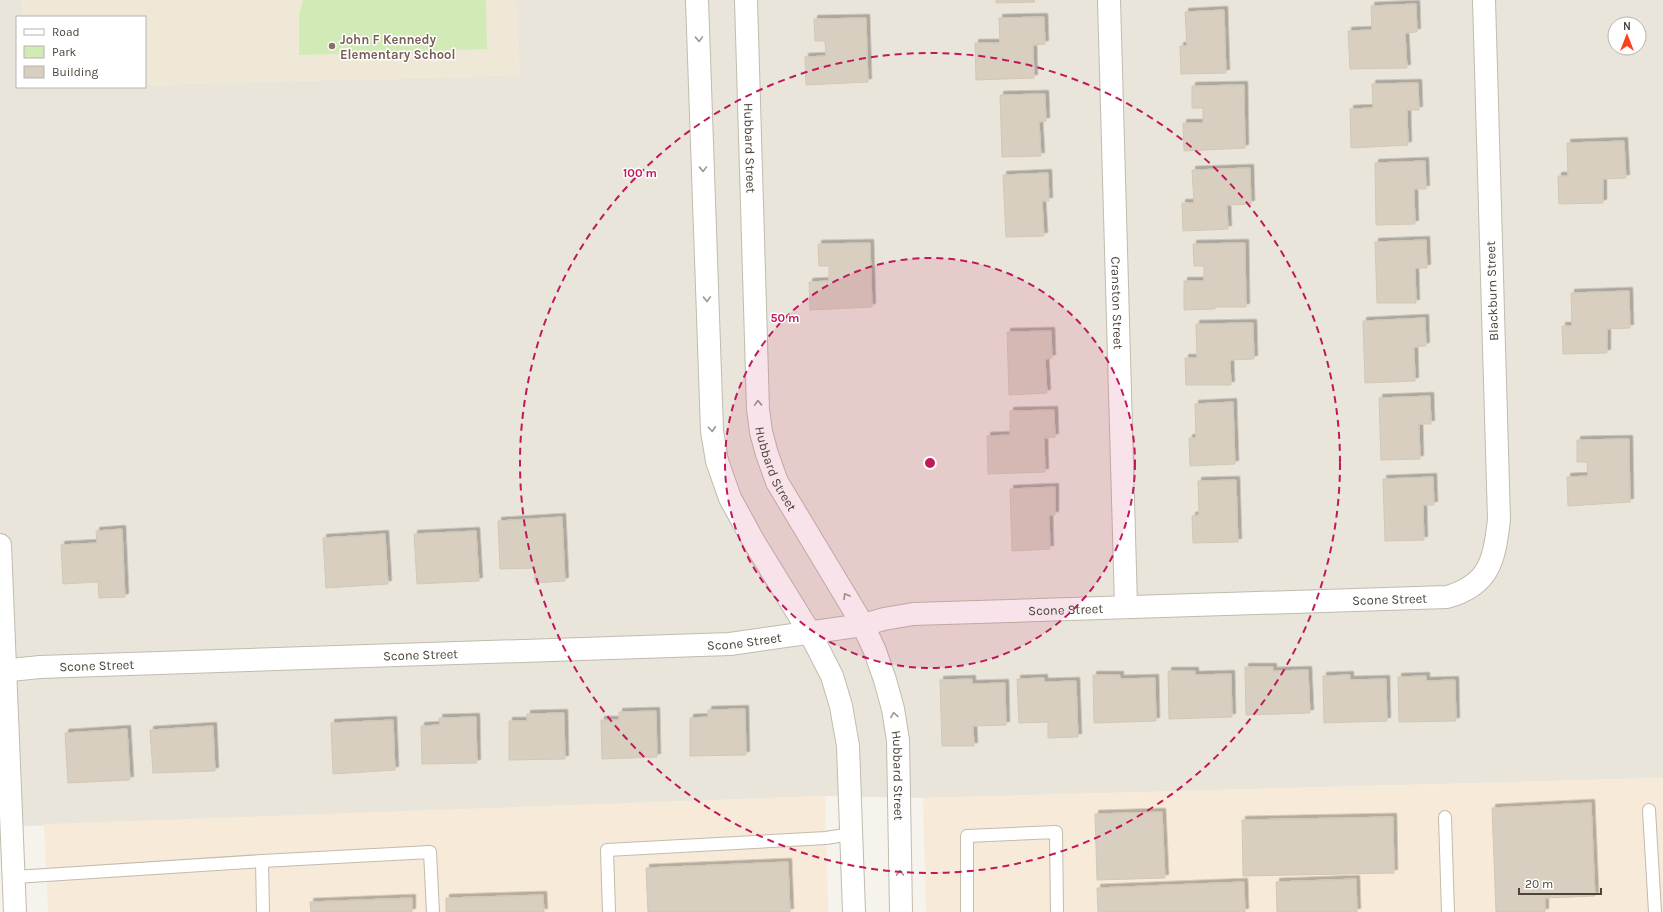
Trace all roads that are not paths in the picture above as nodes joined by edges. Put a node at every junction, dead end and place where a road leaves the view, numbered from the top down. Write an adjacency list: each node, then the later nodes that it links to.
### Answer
1 (697, 0): 9 (street, one-way to 9)
2 (746, 0): 8 (street, Hubbard Street, one-way to 2)
3 (1109, 0): 7 (street, Cranston Street)
4 (1484, 0): 6 (street, Blackburn Street)
5 (0, 545): 10 (street)
6 (1480, 578): 7 (street, Scone Street)
7 (1126, 606): 8 (street, Scone Street)
8 (863, 625): 9 (street, Scone Street); 21 (street, Hubbard Street, one-way to 8)
9 (810, 633): 10 (street, Scone Street); 13 (street)
10 (3, 670): 15 (street)
11 (1649, 810): 25 (lane)
12 (1445, 817): 24 (lane)
13 (851, 834): 19 (lane); 20 (street)
14 (262, 861): 15 (lane); 17 (lane); 18 (lane)
15 (15, 877): 16 (street)
16 (15, 912)
17 (263, 912)
18 (433, 912)
19 (609, 912)
20 (854, 912)
21 (901, 912)
22 (968, 912): 23 (lane)
23 (1057, 912)
24 (1448, 912)
25 (1655, 912)

